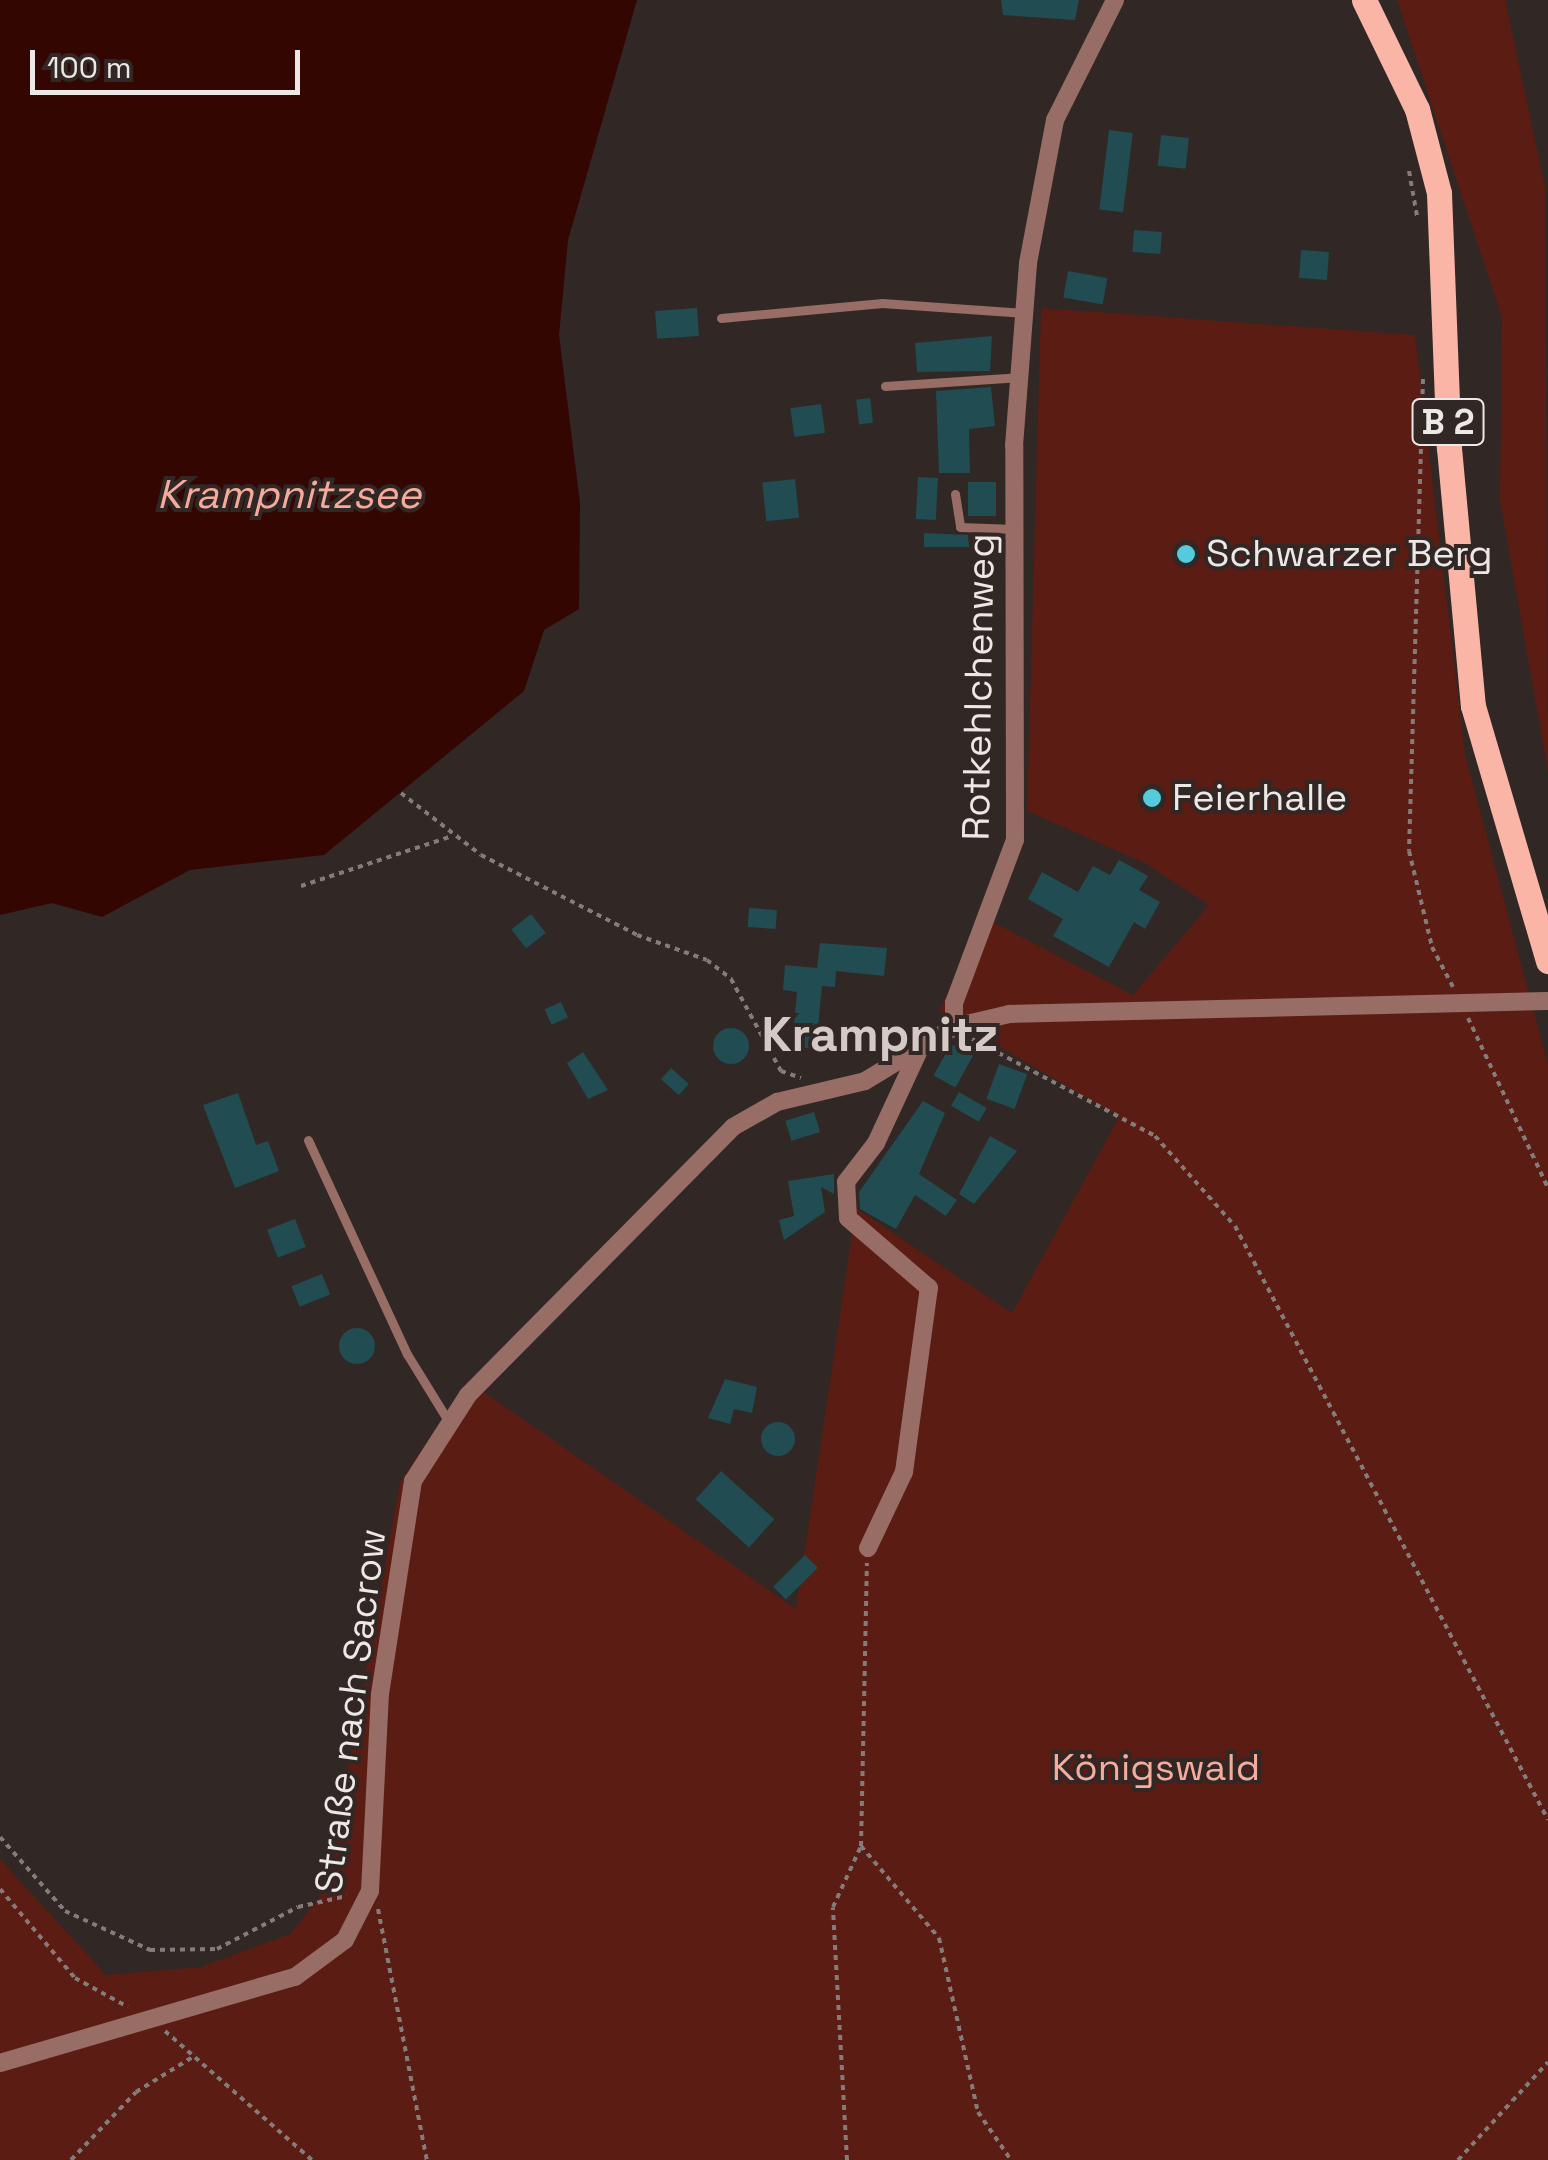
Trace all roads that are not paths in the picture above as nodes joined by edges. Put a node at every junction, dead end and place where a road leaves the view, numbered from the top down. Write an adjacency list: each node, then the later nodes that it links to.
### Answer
1 (1115, 0): 3 (street, Rotkehlchenweg)
2 (1364, 0): 9 (main road, B 2)
3 (1025, 313): 4 (lane); 5 (street, Rotkehlchenweg)
4 (720, 318)
5 (1020, 377): 6 (lane); 8 (street, Rotkehlchenweg)
6 (884, 386)
7 (955, 494): 8 (lane)
8 (1014, 528): 11 (street, Rotkehlchenweg)
9 (1548, 961)
10 (1548, 1001): 11 (street)
11 (954, 1027): 12 (street, Straße nach Sacrow)
12 (921, 1046): 14 (street, Straße nach Sacrow); 15 (street)
13 (308, 1140): 14 (lane)
14 (448, 1419): 16 (street, Straße nach Sacrow)
15 (868, 1548)
16 (0, 2064)

